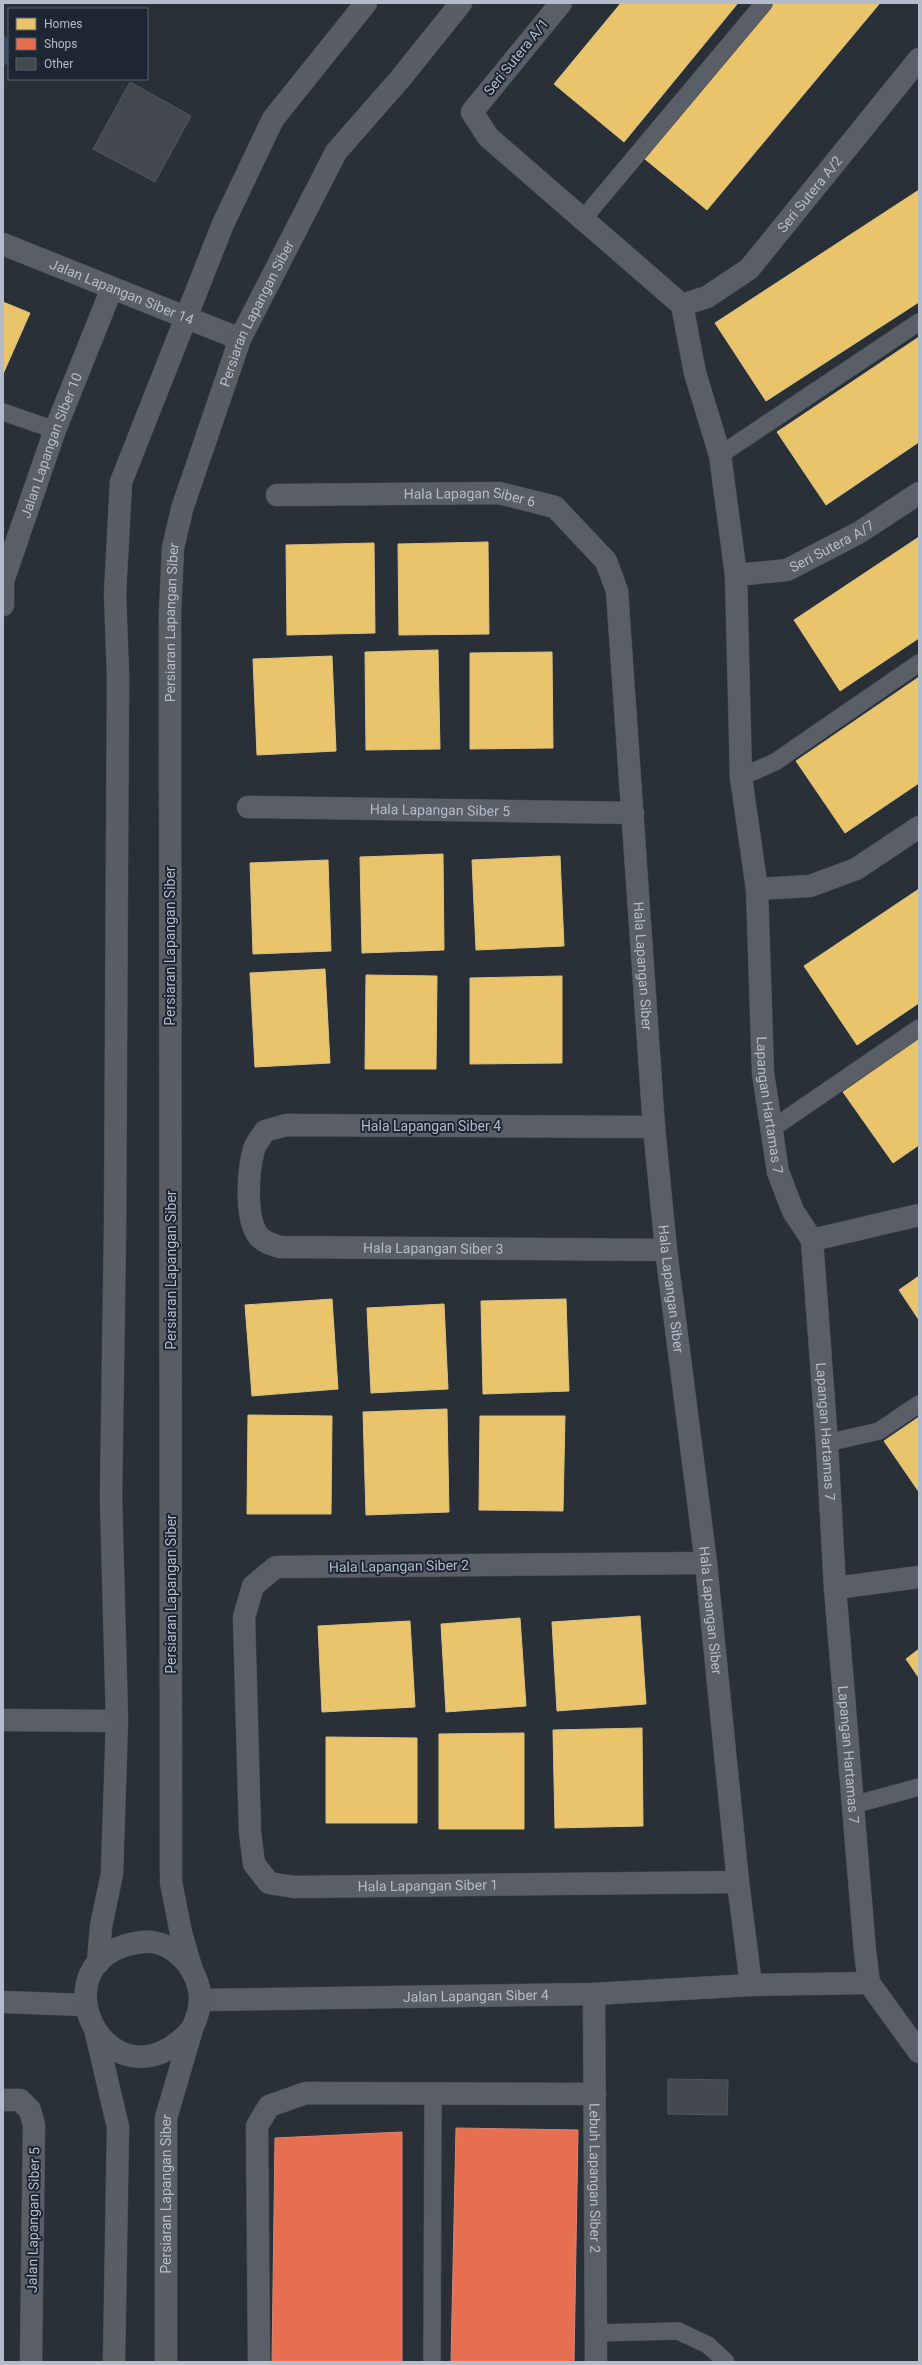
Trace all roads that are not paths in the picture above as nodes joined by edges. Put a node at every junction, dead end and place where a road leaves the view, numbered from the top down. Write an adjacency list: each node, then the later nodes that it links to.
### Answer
1 (366, 3): 10 (main road)
2 (461, 3): 12 (main road, Persiaran Lapangan Siber)
3 (561, 3): 6 (street, Seri Sutera A/1)
4 (764, 3): 6 (lane)
5 (919, 59): 9 (street, Seri Sutera A/2)
6 (583, 220): 9 (street)
7 (3, 244): 8 (street, Jalan Lapangan Siber 14)
8 (112, 288): 10 (street, Jalan Lapangan Siber 14); 14 (street, Jalan Lapangan Siber 10)
9 (682, 306): 15 (street, Lapangan Hartamas 7)
10 (185, 317): 12 (street, Jalan Lapangan Siber 14); 41 (main road)
11 (919, 322): 15 (lane)
12 (240, 339): 47 (main road, Persiaran Lapangan Siber)
13 (3, 412): 14 (lane)
14 (55, 430): 19 (street, Jalan Lapangan Siber 10)
15 (720, 455): 18 (street, Lapangan Hartamas 7)
16 (919, 493): 18 (street, Seri Sutera A/7)
17 (277, 495): 20 (street, Hala Lapagan Siber 6)
18 (736, 575): 23 (street, Lapangan Hartamas 7)
19 (3, 581): 21 (street, Jalan Lapangan Siber 10)
20 (617, 591): 25 (street, Hala Lapangan Siber)
21 (3, 605)
22 (919, 663): 23 (lane)
23 (741, 777): 27 (street, Lapangan Hartamas 7)
24 (248, 807): 25 (street, Hala Lapangan Siber 5)
25 (632, 813): 29 (street, Hala Lapangan Siber)
26 (919, 827): 27 (street)
27 (757, 888): 30 (street, Lapangan Hartamas 7)
28 (919, 1028): 30 (lane)
29 (654, 1127): 31 (street, Hala Lapangan Siber 4); 34 (street, Hala Lapangan Siber)
30 (770, 1130): 33 (street, Lapangan Hartamas 7)
31 (249, 1183): 34 (street, Hala Lapangan Siber 3)
32 (919, 1215): 33 (street)
33 (812, 1240): 36 (street, Lapangan Hartamas 7)
34 (666, 1250): 37 (street, Hala Lapangan Siber)
35 (919, 1404): 36 (lane)
36 (828, 1443): 39 (street, Lapangan Hartamas 7)
37 (706, 1563): 42 (street, Hala Lapangan Siber 2); 45 (street, Hala Lapangan Siber)
38 (919, 1577): 39 (street)
39 (835, 1588): 44 (street, Lapangan Hartamas 7)
40 (3, 1720): 41 (street)
41 (117, 1721): 46 (main road)
42 (247, 1738): 45 (street, Hala Lapangan Siber 1)
43 (919, 1787): 44 (lane)
44 (853, 1805): 48 (street, Lapangan Hartamas 7)
45 (738, 1882): 49 (street, Hala Lapangan Siber)
46 (98, 1963): 47 (main road); 53 (main road)
47 (191, 1967): 51 (main road)
48 (870, 1983): 49 (street); 56 (street, Lapangan Hartamas 7)
49 (751, 1985): 50 (street, Jalan Lapangan Siber 4)
50 (594, 1994): 51 (street, Jalan Lapangan Siber 4); 58 (street, Lebuh Lapangan Siber 2)
51 (200, 2000): 54 (main road)
52 (3, 2002): 53 (street)
53 (85, 2005): 55 (main road)
54 (192, 2029): 55 (main road); 63 (main road, Persiaran Lapangan Siber)
55 (96, 2033): 62 (main road)
56 (919, 2052)
57 (433, 2094): 58 (street); 64 (street); 65 (lane)
58 (595, 2094): 60 (street, Lebuh Lapangan Siber 2)
59 (3, 2100): 61 (street, Jalan Lapangan Siber 5)
60 (596, 2333): 66 (street, Lebuh Lapangan Siber 2); 67 (lane)
61 (31, 2362)
62 (114, 2362)
63 (166, 2362)
64 (259, 2362)
65 (432, 2362)
66 (596, 2362)
67 (726, 2362)

